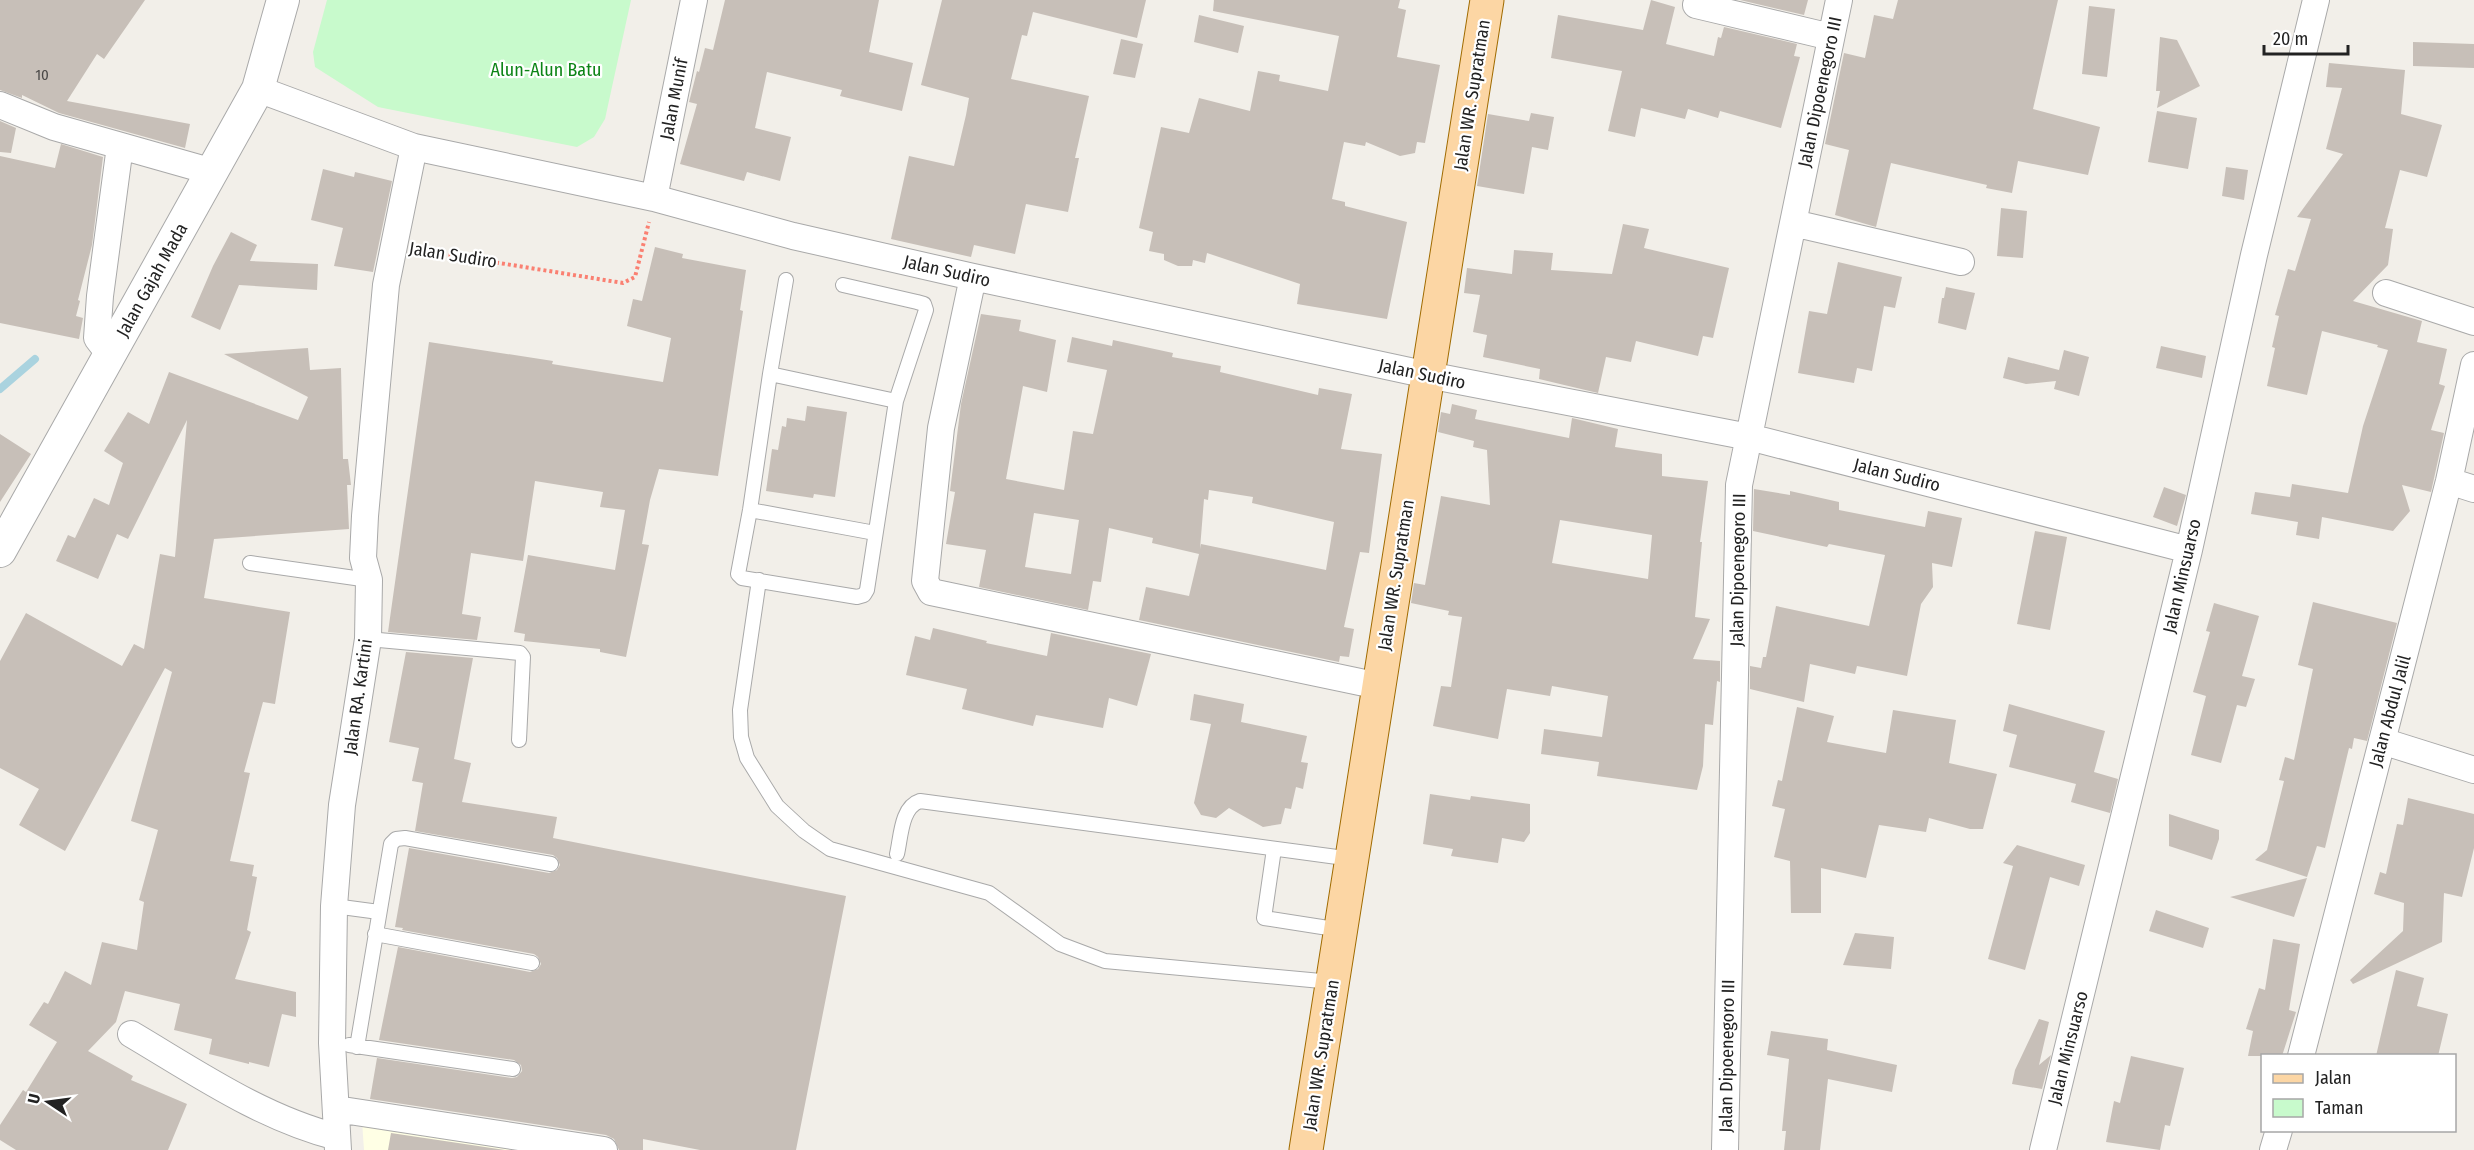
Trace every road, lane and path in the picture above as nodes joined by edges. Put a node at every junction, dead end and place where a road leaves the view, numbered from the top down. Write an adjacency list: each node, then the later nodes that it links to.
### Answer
1 (283, 0): 8 (street, Jalan Gajah Mada)
2 (694, 0): 13 (street, Jalan Munif)
3 (1487, 0): 25 (main road, Jalan WR. Supratman)
4 (1839, 0): 7 (street, Jalan Dipoenegoro III)
5 (2316, 0): 32 (street, Jalan Minsuarso)
6 (1696, 6): 7 (street)
7 (1831, 37): 14 (street, Jalan Dipoenegoro III)
8 (258, 89): 11 (street, Jalan Sudiro); 12 (street, Jalan Gajah Mada)
9 (0, 105): 10 (street)
10 (120, 146): 12 (street); 22 (street)
11 (414, 147): 13 (street, Jalan Sudiro); 15 (street, Jalan Sudiro)
12 (213, 172): 22 (street, Jalan Gajah Mada)
13 (654, 198): 15 (path, Jalan Sudiro); 17 (street, Jalan Sudiro)
14 (1793, 223): 16 (street); 27 (street, Jalan Dipoenegoro III)
15 (395, 246): 35 (street, Jalan RA. Kartini)
16 (1961, 262)
17 (973, 277): 25 (street, Jalan Sudiro); 38 (street)
18 (786, 280): 24 (lane)
19 (843, 285): 26 (lane)
20 (2386, 293): 21 (street)
21 (2474, 322)
22 (110, 356): 33 (street, Jalan Gajah Mada)
23 (2474, 365): 28 (street, Jalan Abdul Jalil)
24 (770, 374): 26 (lane); 30 (lane)
25 (1428, 375): 27 (street, Jalan Sudiro); 38 (main road, Jalan WR. Supratman)
26 (896, 401): 31 (lane)
27 (1749, 437): 32 (street, Jalan Sudiro); 61 (street, Jalan Dipoenegoro III)
28 (2449, 481): 29 (street); 40 (street, Jalan Abdul Jalil)
29 (2474, 489)
30 (750, 510): 31 (lane); 36 (lane)
31 (875, 533): 36 (lane)
32 (2189, 550): 62 (street, Jalan Minsuarso)
33 (0, 551)
34 (250, 563): 35 (lane)
35 (369, 580): 37 (street, Jalan RA. Kartini)
36 (759, 580): 51 (lane)
37 (368, 639): 39 (lane); 46 (street, Jalan RA. Kartini)
38 (1379, 686): 44 (main road, Jalan WR. Supratman)
39 (519, 740)
40 (2382, 741): 41 (street); 54 (street, Jalan Abdul Jalil)
41 (2474, 770)
42 (1274, 849): 43 (lane); 44 (lane); 48 (lane)
43 (897, 855)
44 (1352, 859): 48 (main road, Jalan WR. Supratman)
45 (551, 864): 47 (lane)
46 (334, 906): 47 (lane); 53 (street, Jalan RA. Kartini)
47 (379, 912): 49 (lane)
48 (1341, 930): 51 (main road, Jalan WR. Supratman)
49 (375, 934): 50 (lane); 53 (lane)
50 (532, 963)
51 (1332, 982): 60 (main road, Jalan WR. Supratman)
52 (131, 1034): 58 (street)
53 (344, 1045): 55 (lane); 56 (street, Jalan RA. Kartini)
54 (2302, 1054)
55 (513, 1069)
56 (336, 1109): 58 (street, Jalan RA. Kartini); 59 (street)
57 (2279, 1132): 63 (street)
58 (337, 1144)
59 (604, 1150)
60 (1306, 1150)
61 (1725, 1150)
62 (2043, 1150)
63 (2273, 1150)

